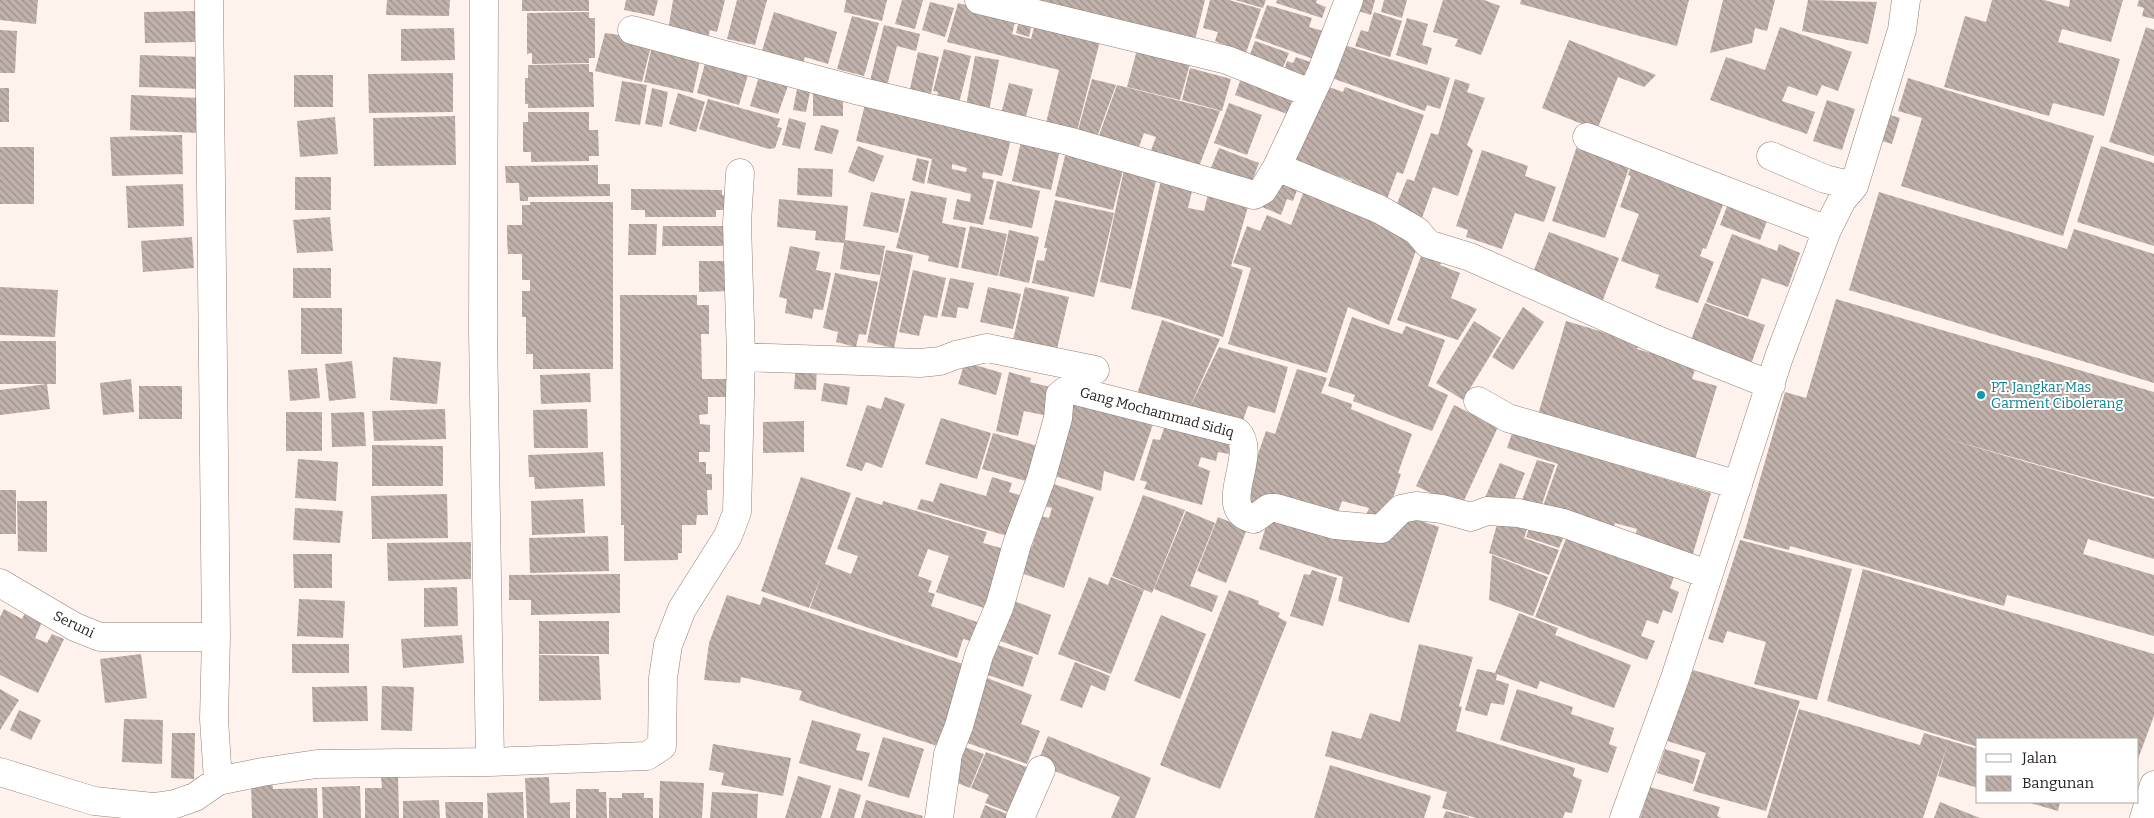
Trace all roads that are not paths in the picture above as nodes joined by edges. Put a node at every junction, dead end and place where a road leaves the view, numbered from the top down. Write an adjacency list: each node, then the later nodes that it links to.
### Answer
1 (209, 0): 21 (street)
2 (484, 0): 22 (street)
3 (979, 0): 7 (street)
4 (1349, 0): 7 (street)
5 (1906, 0): 12 (street)
6 (632, 30): 10 (street)
7 (1310, 94): 10 (street)
8 (1588, 137): 13 (street)
9 (1771, 156): 12 (street)
10 (1276, 167): 16 (street)
11 (740, 174): 14 (street)
12 (1854, 186): 13 (street)
13 (1827, 230): 16 (street)
14 (742, 357): 15 (street); 22 (street)
15 (1095, 370)
16 (1771, 384): 18 (street)
17 (1478, 401): 18 (street)
18 (1738, 485): 19 (street)
19 (1707, 574): 27 (street, Gang Mochammad Sidiq); 29 (street)
20 (0, 583): 21 (street, Seruni)
21 (216, 637): 25 (street)
22 (490, 762): 25 (street)
23 (1042, 770): 28 (street)
24 (0, 772): 25 (street)
25 (218, 781)
26 (2154, 785): 30 (street)
27 (939, 818)
28 (1020, 818)
29 (1624, 818)
30 (2144, 818)

